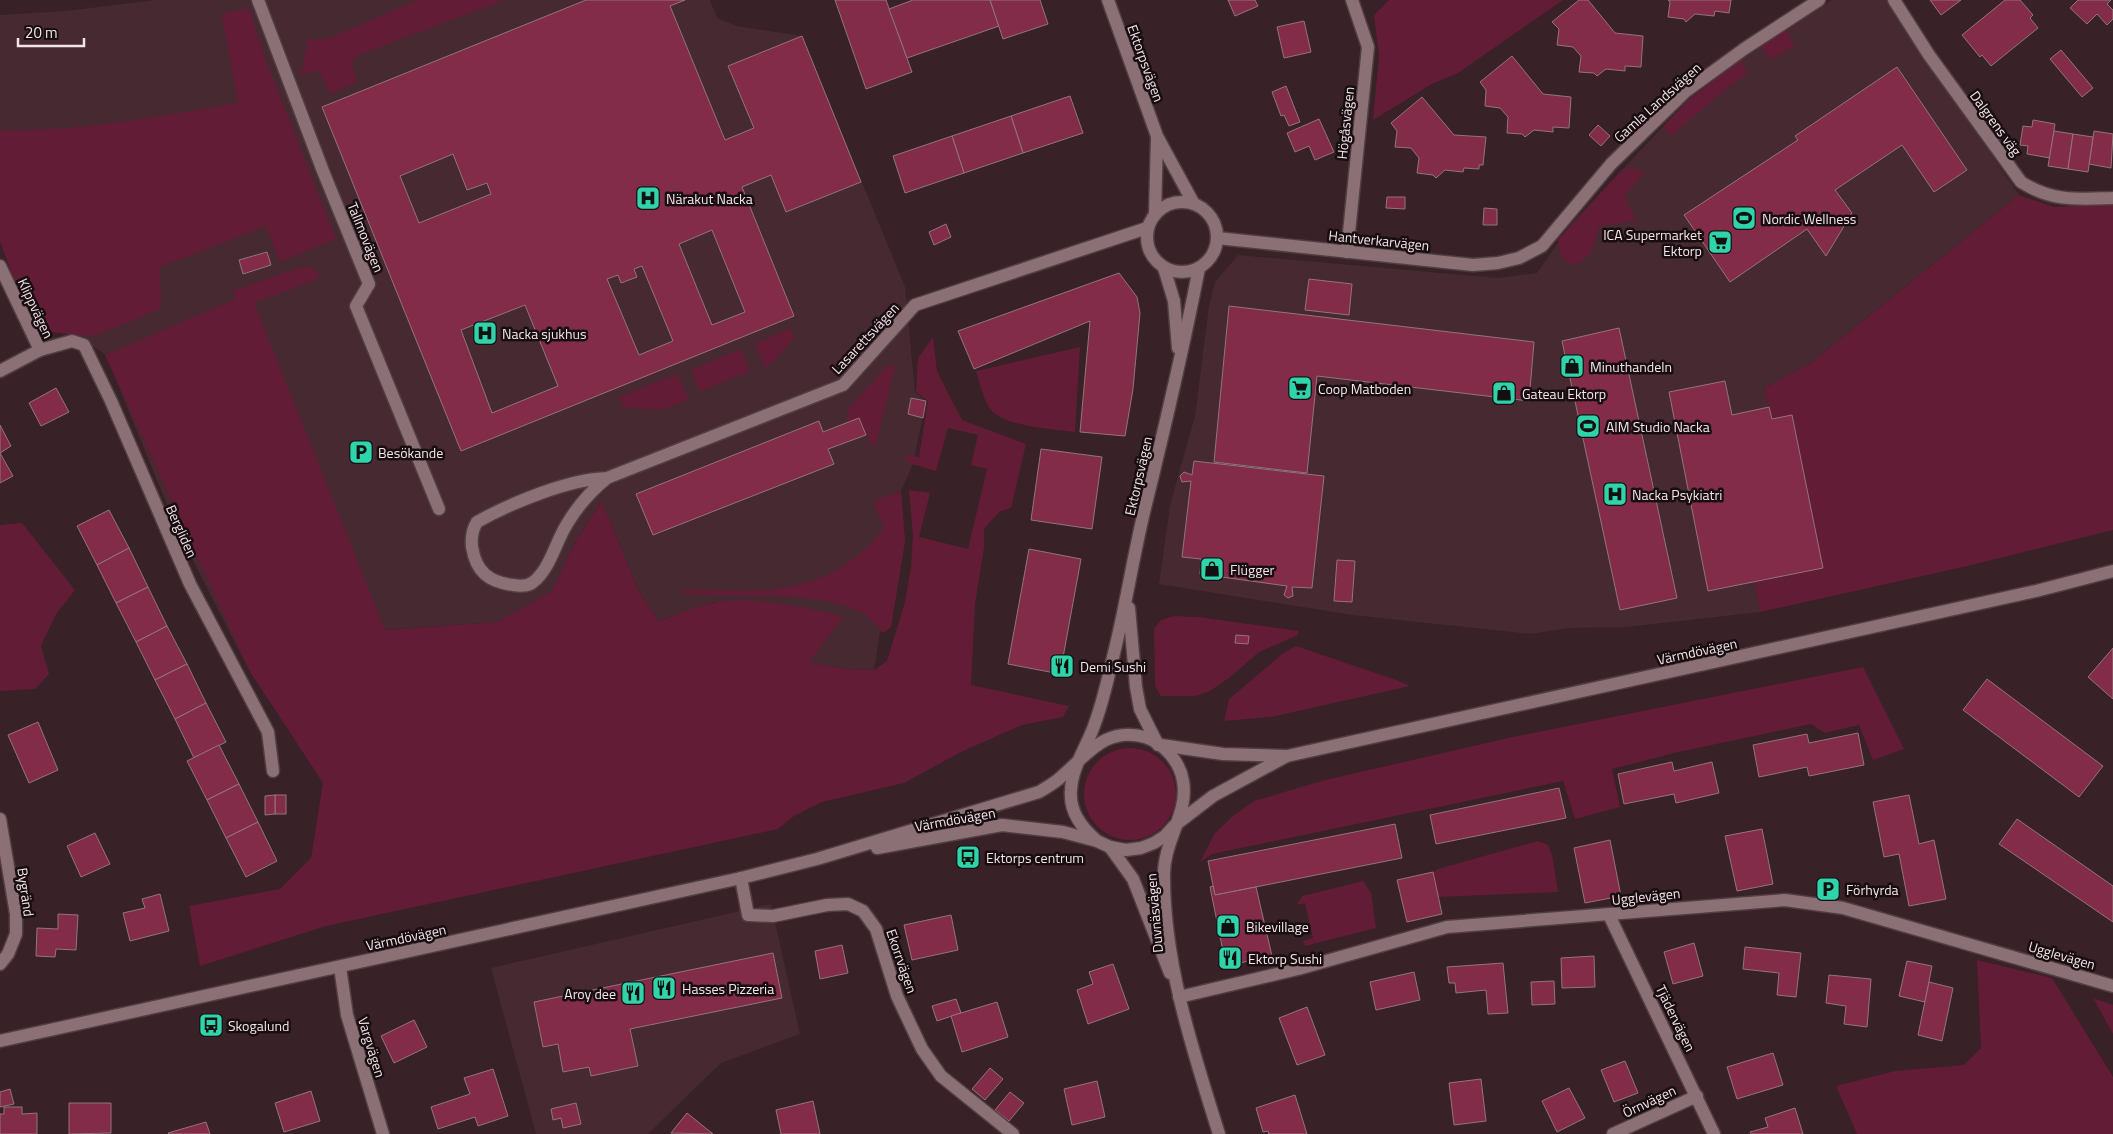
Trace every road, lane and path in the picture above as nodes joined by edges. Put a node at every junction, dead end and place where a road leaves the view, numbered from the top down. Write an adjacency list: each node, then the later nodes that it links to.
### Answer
1 (258, 0): 21 (street, Tallmovägen)
2 (1108, 0): 6 (street, Ektorpsvägen)
3 (1352, 0): 13 (street, Högåsvägen)
4 (1819, 0): 12 (street, Gamla Landsvägen)
5 (1894, 0): 7 (street, Dalgrens väg)
6 (1157, 136): 8 (street, Ektorpsvägen); 9 (street, Ektorpsvägen)
7 (2113, 198)
8 (1194, 204): 9 (street); 11 (street)
9 (1156, 213): 10 (street)
10 (1147, 228): 15 (street); 20 (street, Lasarettsvägen)
11 (1217, 238): 13 (street, Hantverkarvägen); 16 (street)
12 (1535, 250): 13 (street, Hantverkarvägen)
13 (1347, 252)
14 (0, 266): 17 (street, Klippvägen)
15 (1164, 268): 16 (street); 18 (street, Ektorpsvägen)
16 (1199, 268): 18 (street, Ektorpsvägen)
17 (40, 350): 19 (street, Klippvägen); 27 (street, Bergliden)
18 (1179, 360): 23 (street, Ektorpsvägen)
19 (0, 371)
20 (607, 478): 20 (street, Lasarettsvägen)
21 (439, 509)
22 (2113, 571): 25 (street, Värmdövägen)
23 (1128, 598): 24 (street, Ektorpsvägen); 26 (street, Ektorpsvägen)
24 (1158, 744): 25 (street, Värmdövägen); 26 (street, Värmdövägen); 29 (street, Värmdövägen)
25 (1287, 756): 29 (street, Värmdövägen)
26 (1079, 761): 30 (street, Värmdövägen); 32 (street, Värmdövägen)
27 (273, 771)
28 (0, 819): 35 (street, Bygränd)
29 (1174, 826): 31 (street, Värmdövägen); 38 (street, Duvnäsvägen)
30 (1098, 841): 31 (street, Värmdövägen); 32 (street, Värmdövägen)
31 (1110, 847): 38 (street, Duvnäsvägen)
32 (817, 859): 33 (street, Värmdövägen)
33 (741, 878): 36 (street, Värmdövägen); 42 (street, Ekorrvägen)
34 (1609, 915): 37 (street, Ugglevägen); 38 (street, Ugglevägen); 40 (street, Tjädervägen)
35 (0, 964)
36 (340, 967): 39 (street, Värmdövägen); 41 (street, Vargvägen)
37 (2113, 986)
38 (1179, 997): 43 (street, Duvnäsvägen)
39 (0, 1041)
40 (1697, 1096): 44 (street, Örnvägen); 45 (street, Tjädervägen)
41 (383, 1134)
42 (1012, 1134)
43 (1219, 1134)
44 (1613, 1134)
45 (1714, 1134)

